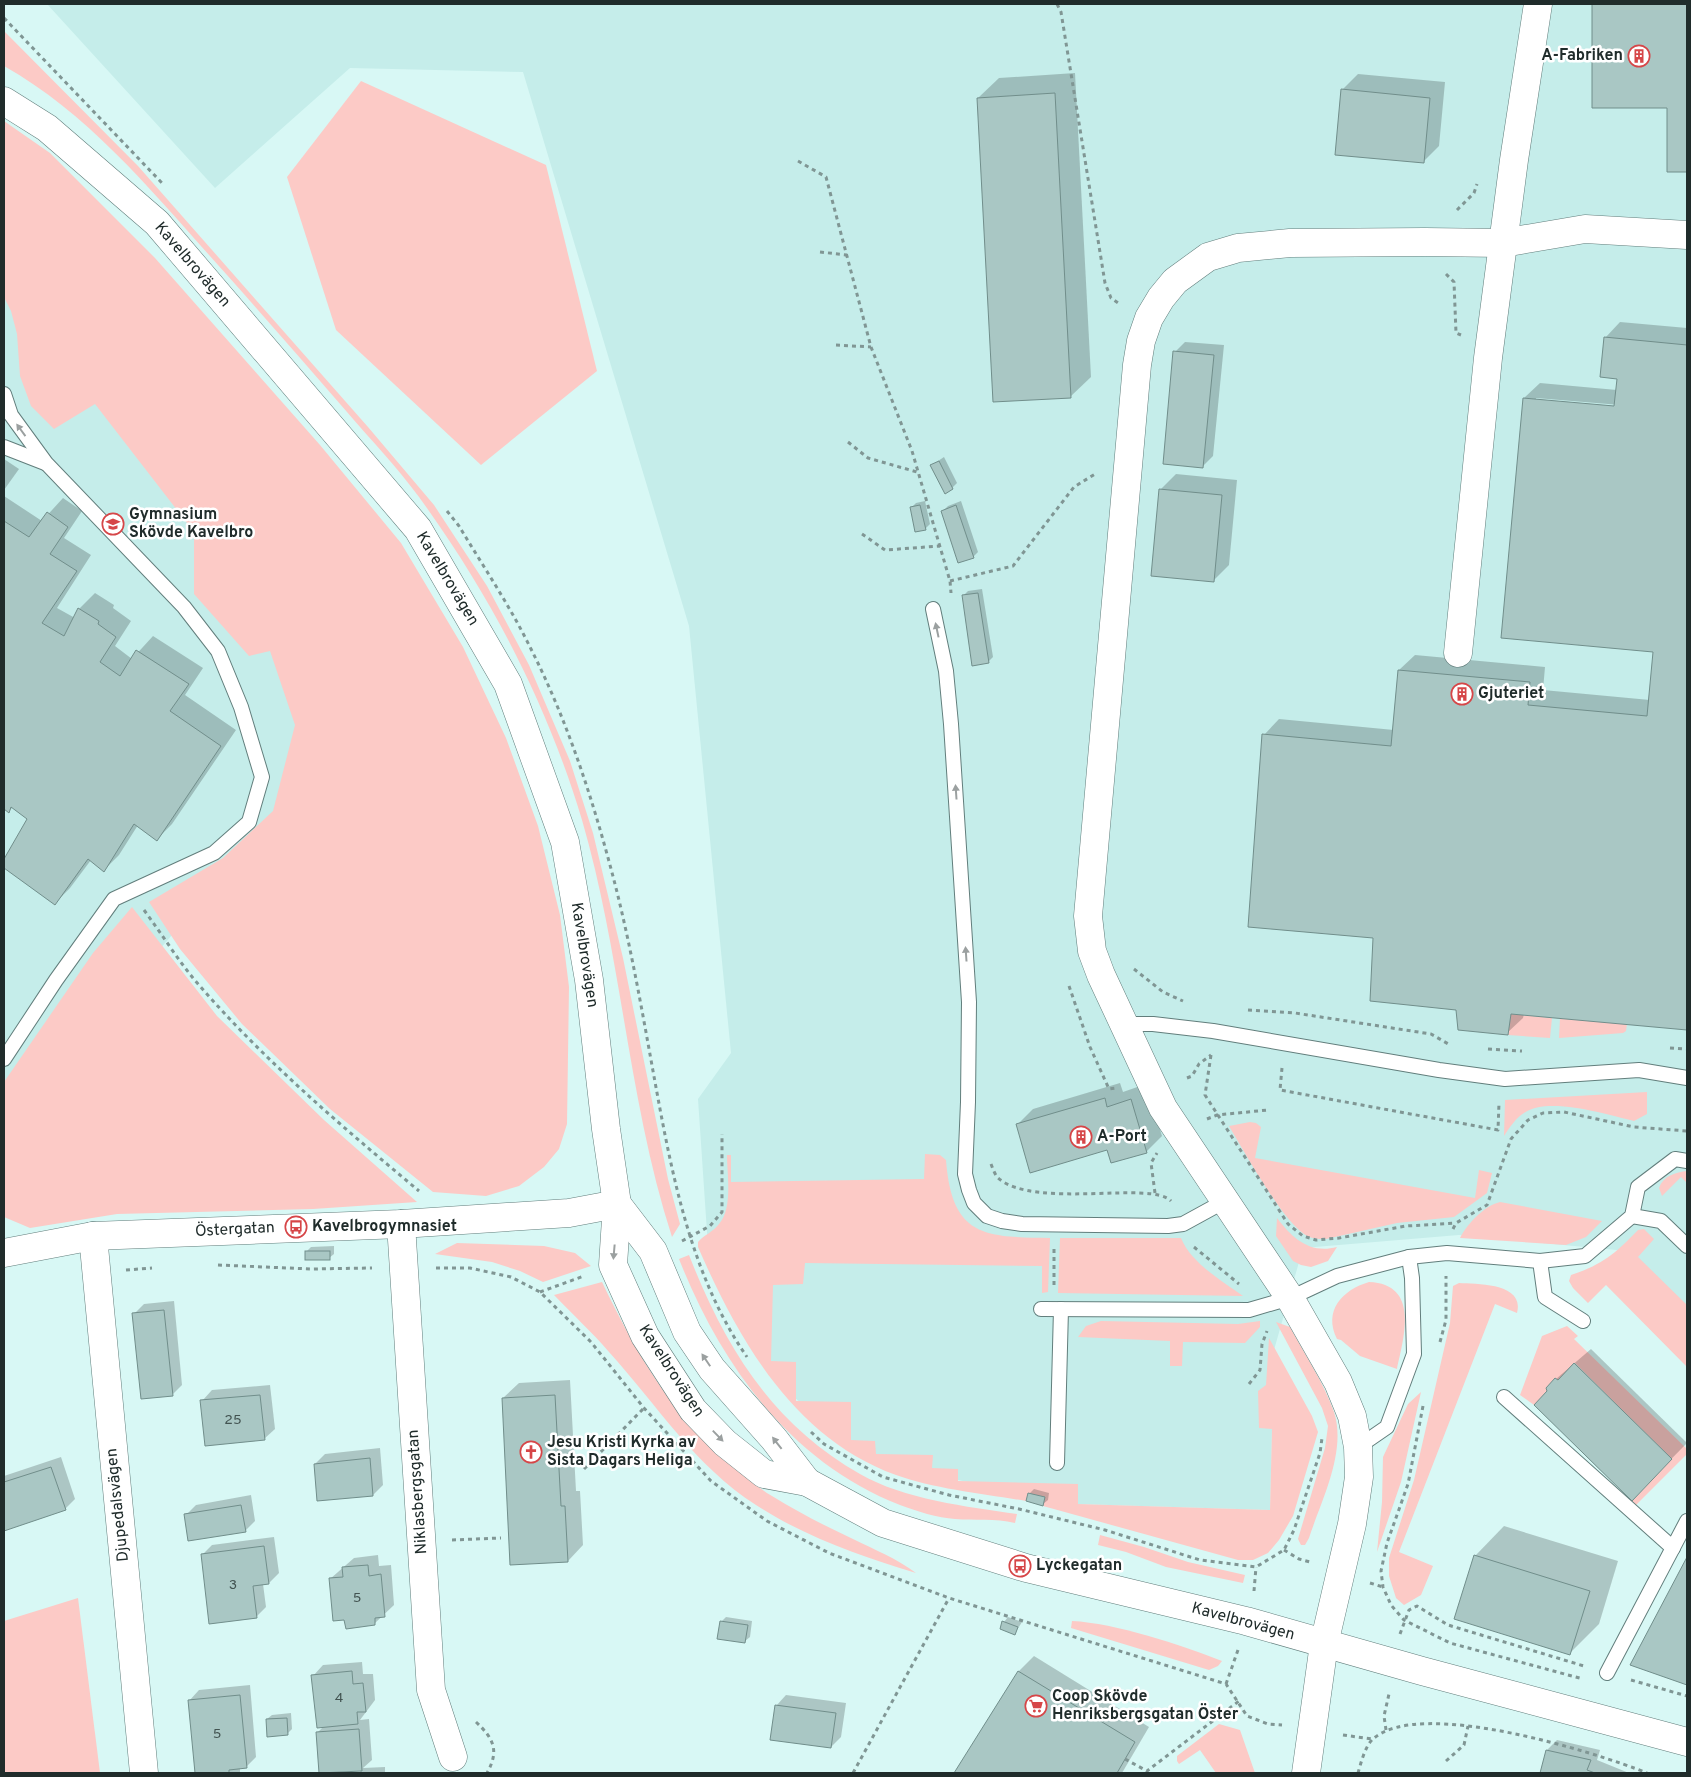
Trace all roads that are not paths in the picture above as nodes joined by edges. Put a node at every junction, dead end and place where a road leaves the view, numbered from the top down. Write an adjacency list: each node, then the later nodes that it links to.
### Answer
1 (1538, 4): 4 (street)
2 (4, 101): 15 (street, Kavelbrovägen)
3 (1687, 235): 4 (street)
4 (1503, 243): 9 (street); 10 (street)
5 (4, 394): 7 (lane, one-way to 5)
6 (4, 447): 7 (lane)
7 (46, 463): 11 (lane)
8 (933, 609): 14 (lane, one-way to 8)
9 (1458, 653)
10 (1123, 1024): 12 (lane); 14 (street)
11 (4, 1059)
12 (1687, 1078)
13 (1687, 1161): 16 (lane)
14 (1225, 1201): 23 (street)
15 (618, 1204): 17 (street, Östergatan); 28 (street, Kavelbrovägen, one-way to 15); 28 (street, Kavelbrovägen, one-way to 28)
16 (1632, 1216): 19 (lane); 22 (lane)
17 (401, 1224): 18 (street, Östergatan); 34 (street, Niklasbergsgatan)
18 (93, 1236): 20 (street, Östergatan); 35 (street, Djupedalsvägen)
19 (1687, 1246)
20 (4, 1254)
21 (1409, 1257): 22 (lane); 23 (lane); 26 (lane)
22 (1540, 1261): 24 (lane)
23 (1290, 1298): 26 (street); 27 (lane)
24 (1583, 1321)
25 (1504, 1398): 30 (lane)
26 (1358, 1447): 31 (street)
27 (1057, 1463)
28 (807, 1482): 31 (street, Kavelbrovägen)
29 (1687, 1521): 30 (lane)
30 (1672, 1548): 32 (lane)
31 (1324, 1644): 33 (street, Kavelbrovägen); 36 (street)
32 (1607, 1673)
33 (1687, 1742)
34 (453, 1757)
35 (144, 1773)
36 (1306, 1773)

